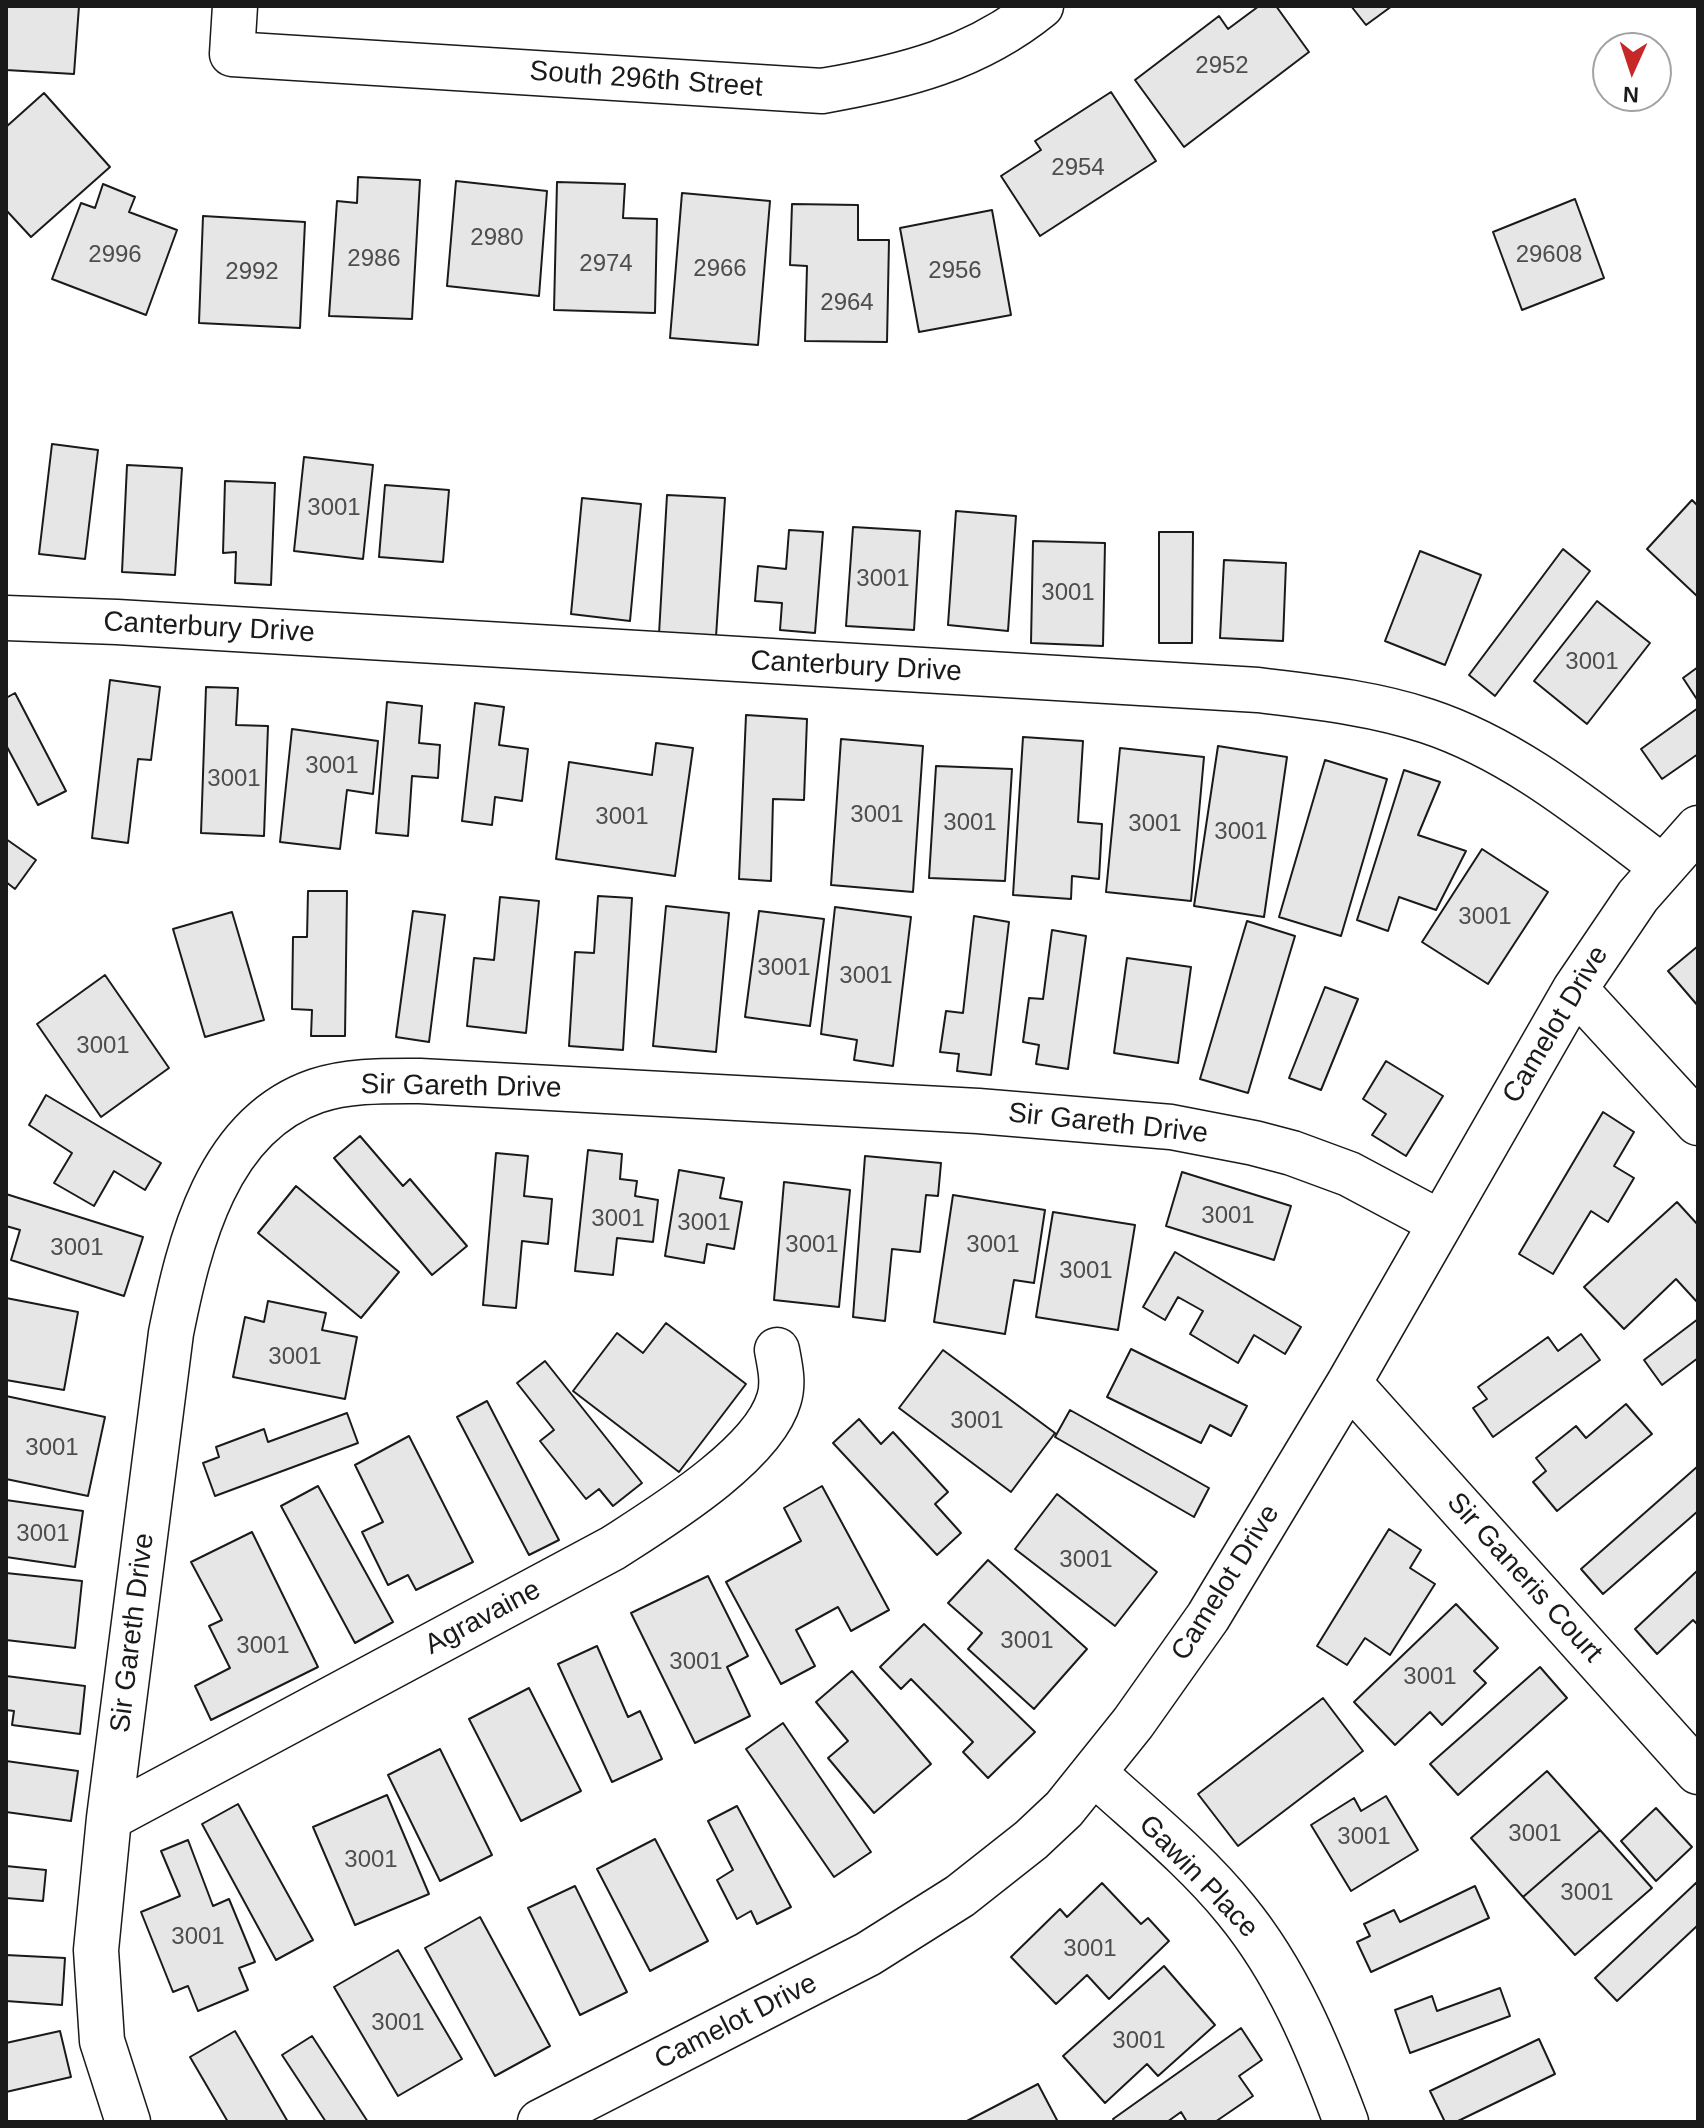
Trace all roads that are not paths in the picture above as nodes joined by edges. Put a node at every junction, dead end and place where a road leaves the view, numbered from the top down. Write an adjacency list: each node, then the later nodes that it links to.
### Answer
1 (235, 6): 2 (street, South 296th Street)
2 (1041, 6)
3 (6, 618): 5 (street, Canterbury Drive)
4 (1698, 828): 5 (street, Camelot Drive)
5 (1661, 866): 6 (street, Camelot Drive)
6 (1575, 989): 7 (street); 8 (street, Camelot Drive)
7 (1698, 1123)
8 (1441, 1223): 10 (street, Camelot Drive); 13 (street, Sir Gareth Drive)
9 (777, 1350): 13 (street, Agravaine)
10 (1349, 1383): 11 (street, Sir Ganeris Court); 12 (street, Camelot Drive)
11 (1698, 1772)
12 (1094, 1773): 15 (street, Camelot Drive); 16 (street, Gawin Place)
13 (109, 1818): 14 (street, Sir Gareth Drive)
14 (128, 2122)
15 (540, 2122)
16 (1346, 2122)

